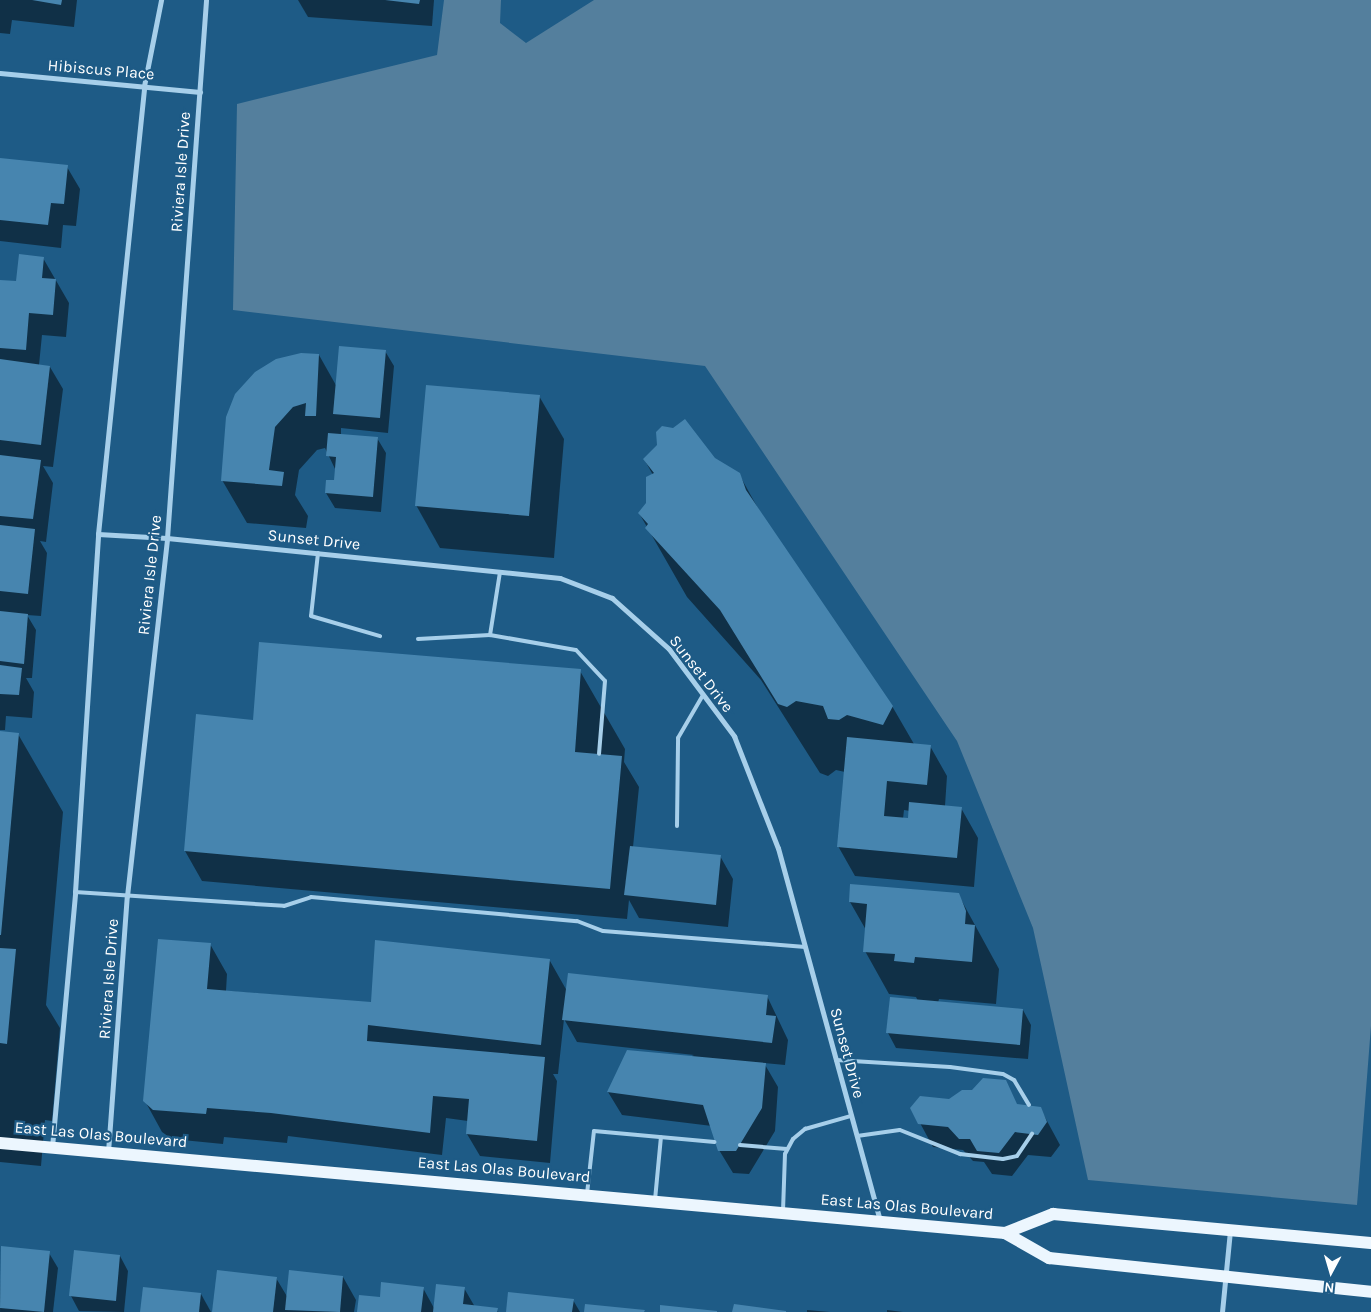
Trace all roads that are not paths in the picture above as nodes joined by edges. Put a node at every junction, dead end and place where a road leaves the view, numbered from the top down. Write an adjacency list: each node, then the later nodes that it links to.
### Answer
1 (161, 0): 4 (street)
2 (206, 0): 5 (street, Riviera Isle Drive)
3 (0, 73): 4 (street, Hibiscus Place)
4 (144, 86): 5 (street, Hibiscus Place); 6 (street)
5 (200, 92): 7 (street, Riviera Isle Drive)
6 (98, 534): 7 (street, Sunset Drive); 16 (street)
7 (167, 538): 8 (street, Sunset Drive); 17 (street, Riviera Isle Drive)
8 (318, 554): 9 (street, Sunset Drive); 11 (lane)
9 (500, 572): 10 (lane); 13 (street, Sunset Drive)
10 (490, 635): 12 (lane); 14 (lane)
11 (380, 636)
12 (418, 639)
13 (703, 695): 15 (lane); 18 (street, Sunset Drive)
14 (599, 754)
15 (677, 826)
16 (75, 892): 17 (lane); 28 (street)
17 (127, 896): 18 (lane); 30 (street, Riviera Isle Drive)
18 (805, 947): 19 (street, Sunset Drive)
19 (836, 1060): 20 (lane); 21 (street, Sunset Drive)
20 (1030, 1105)
21 (851, 1116): 23 (street, Sunset Drive); 29 (lane)
22 (1032, 1134): 23 (lane)
23 (857, 1136): 34 (street, Sunset Drive)
24 (661, 1137): 25 (lane); 31 (lane); 32 (lane)
25 (715, 1142)
26 (0, 1143): 28 (main road, East Las Olas Boulevard)
27 (740, 1145): 29 (lane)
28 (52, 1148): 30 (main road, East Las Olas Boulevard)
29 (787, 1149): 33 (lane)
30 (108, 1152): 31 (main road, East Las Olas Boulevard)
31 (587, 1194): 32 (main road, East Las Olas Boulevard)
32 (655, 1200): 33 (main road, East Las Olas Boulevard)
33 (783, 1212): 34 (main road, East Las Olas Boulevard)
34 (880, 1221): 36 (main road, East Las Olas Boulevard)
35 (1230, 1231): 36 (main road, East Las Olas Boulevard); 37 (main road, East Las Olas Boulevard); 38 (street)
36 (1005, 1233): 38 (main road, East Las Olas Boulevard)
37 (1371, 1243)
38 (1225, 1278): 39 (main road, East Las Olas Boulevard); 40 (street)
39 (1371, 1292)
40 (1222, 1312)

